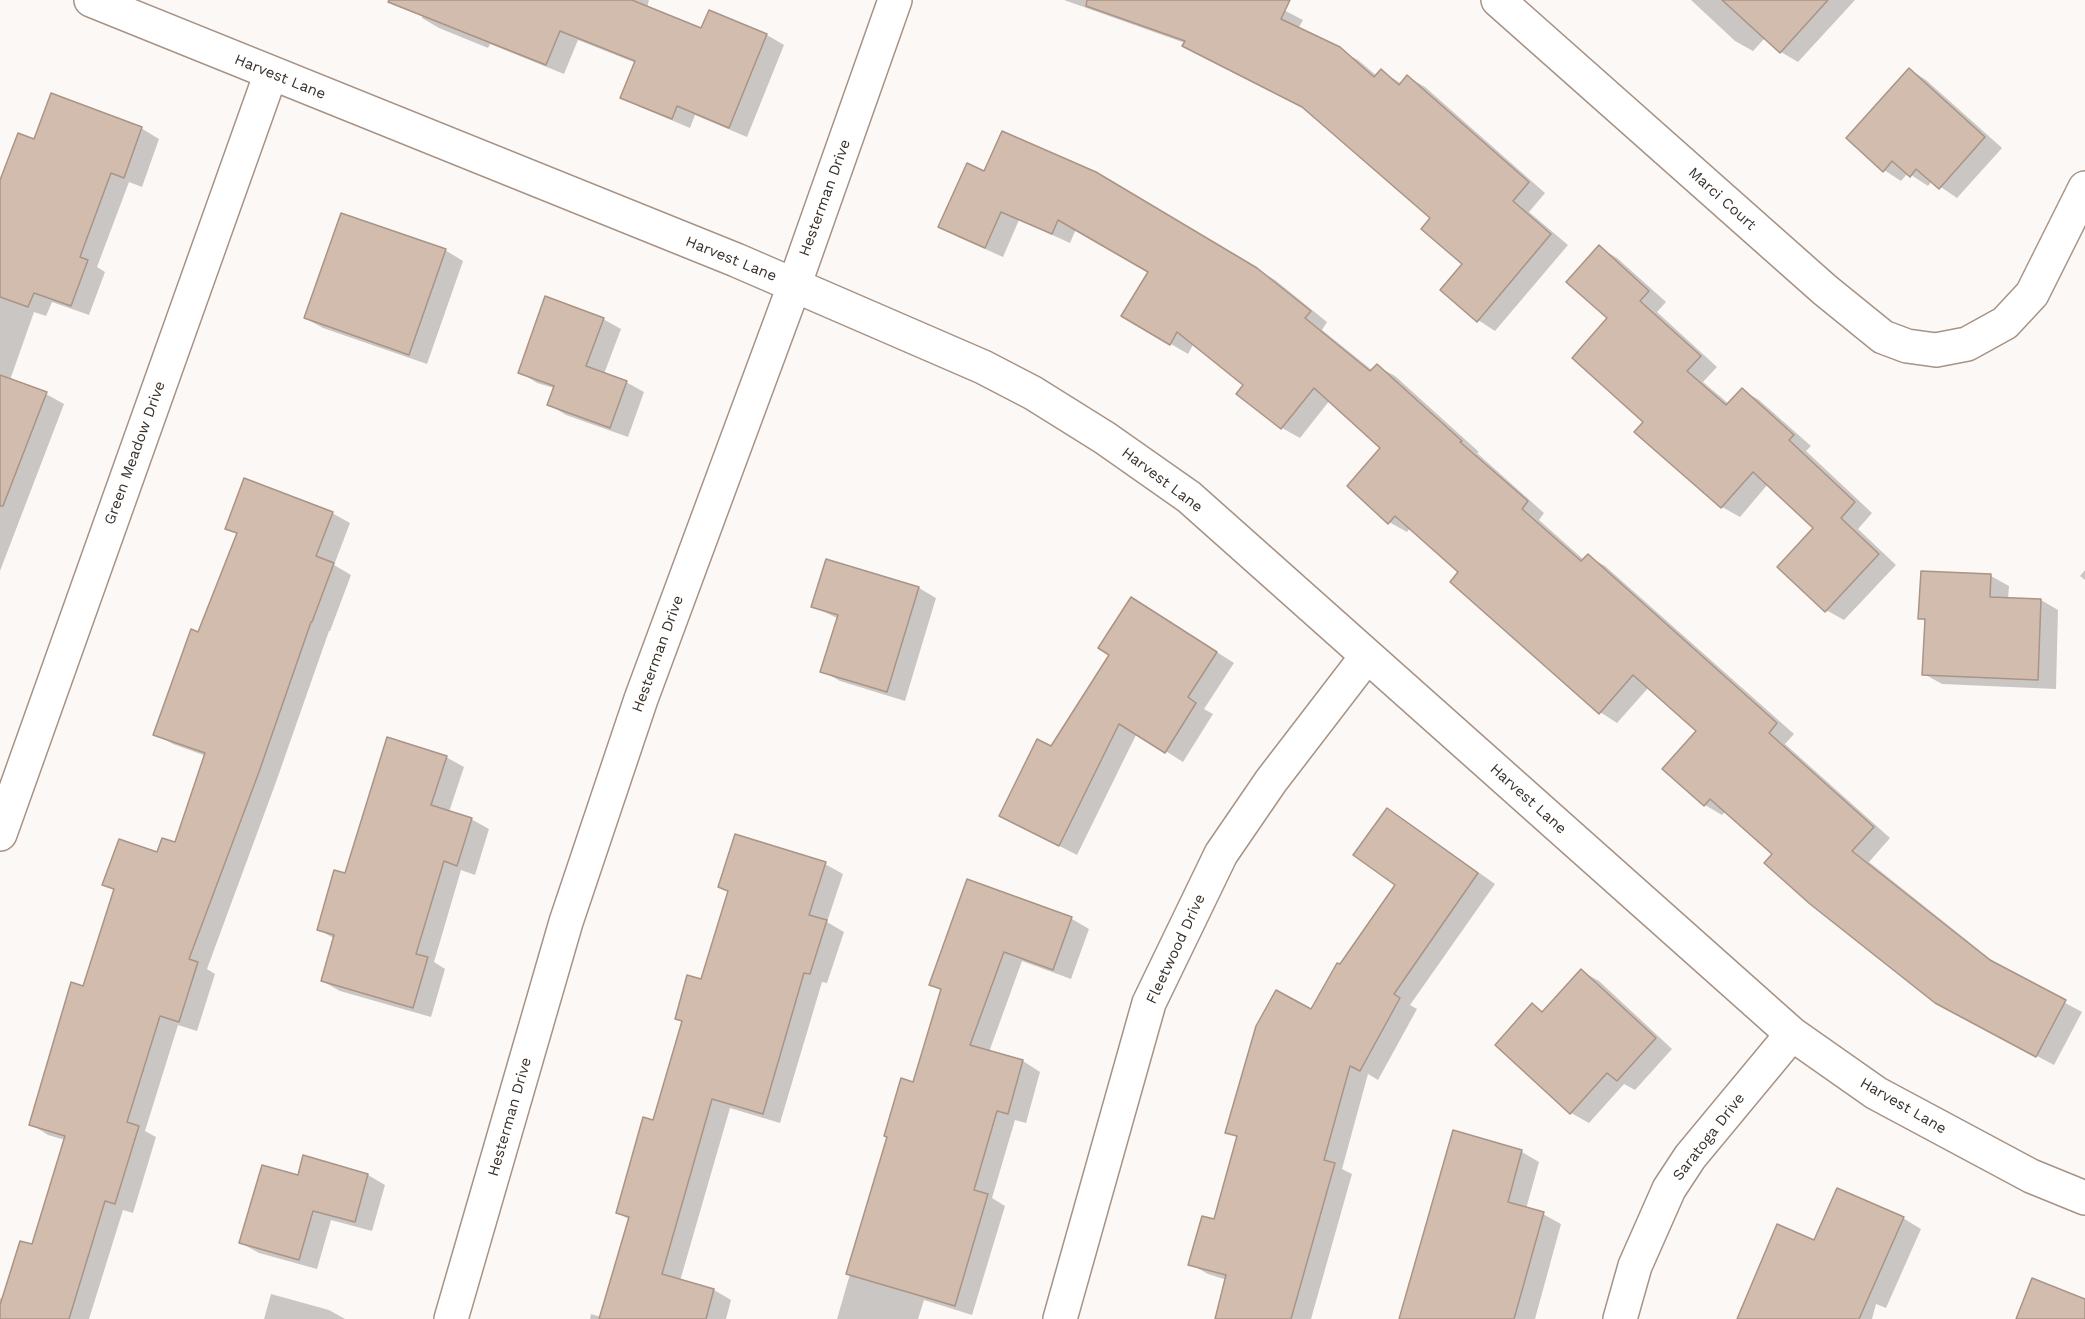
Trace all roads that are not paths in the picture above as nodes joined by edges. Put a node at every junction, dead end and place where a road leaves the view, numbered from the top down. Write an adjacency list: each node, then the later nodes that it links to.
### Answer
1 (91, 0): 4 (street, Harvest Lane)
2 (896, 0): 6 (street, Hesterman Drive)
3 (1498, 0): 5 (street, Marci Court)
4 (271, 73): 6 (street, Harvest Lane); 8 (street, Green Meadow Drive)
5 (2085, 188)
6 (794, 286): 7 (street, Harvest Lane); 11 (street, Hesterman Drive)
7 (1367, 656): 9 (street, Harvest Lane); 12 (street, Fleetwood Drive)
8 (0, 834)
9 (1792, 1034): 10 (street, Harvest Lane); 13 (street, Saratoga Drive)
10 (2085, 1198)
11 (451, 1319)
12 (1060, 1319)
13 (1620, 1319)

